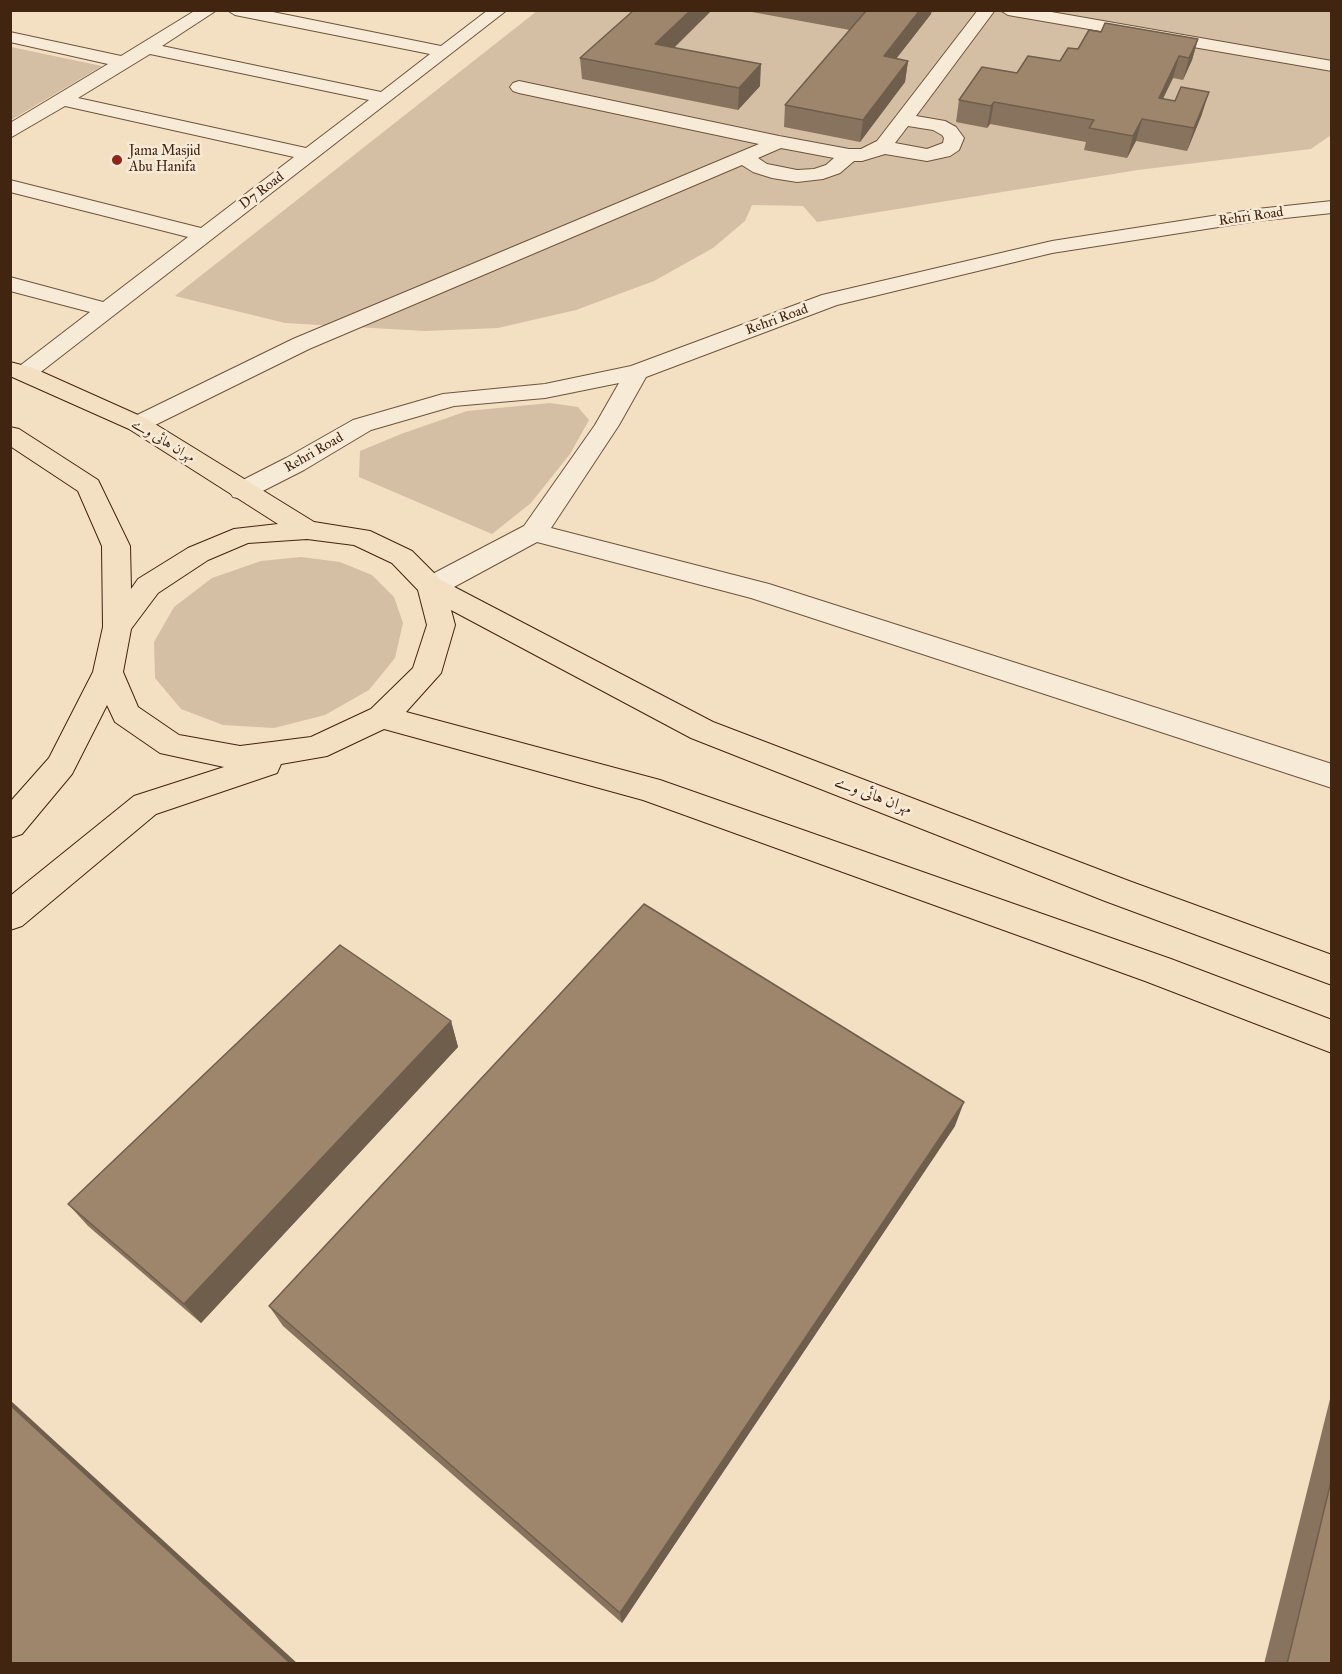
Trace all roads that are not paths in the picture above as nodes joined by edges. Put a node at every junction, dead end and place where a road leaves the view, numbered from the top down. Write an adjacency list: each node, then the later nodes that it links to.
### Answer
1 (209, 10): 7 (street)
2 (235, 10): 8 (street)
3 (499, 10): 8 (street, D7 Road)
4 (987, 10): 14 (street)
5 (1008, 10): 10 (street)
6 (10, 37): 9 (street)
7 (146, 48): 9 (street); 12 (street)
8 (444, 52): 12 (street, D7 Road)
9 (123, 62): 13 (street)
10 (1332, 66)
11 (519, 87): 16 (street)
12 (385, 98): 18 (street, D7 Road)
13 (62, 100): 15 (street); 18 (street)
14 (903, 120): 17 (street); 17 (street)
15 (10, 132)
16 (779, 142): 19 (street); 20 (street)
17 (884, 145): 19 (street)
18 (310, 155): 23 (street, D7 Road)
19 (849, 155): 20 (street)
20 (744, 157): 28 (street)
21 (10, 186): 23 (street)
22 (1332, 207): 27 (street, Rehri Road)
23 (204, 235): 25 (street, D7 Road)
24 (10, 284): 25 (street)
25 (107, 310): 26 (street, D7 Road)
26 (18, 371): 28 (main road, مہران ہائی وے)
27 (637, 372): 30 (street, Rehri Road); 32 (street)
28 (138, 424): 30 (main road, مہران ہائی وے)
29 (10, 434): 34 (main road)
30 (242, 491): 31 (main road, مہران ہائی وے)
31 (307, 530): 33 (main road); 34 (main road)
32 (534, 532): 33 (street); 38 (street)
33 (431, 587): 36 (main road); 41 (main road, مہران ہائی وے)
34 (117, 627): 35 (main road)
35 (108, 672): 37 (main road); 39 (main road)
36 (382, 717): 37 (main road); 42 (main road)
37 (316, 748): 40 (main road)
38 (1332, 776)
39 (10, 825)
40 (10, 916)
41 (1332, 970)
42 (1332, 1037)

